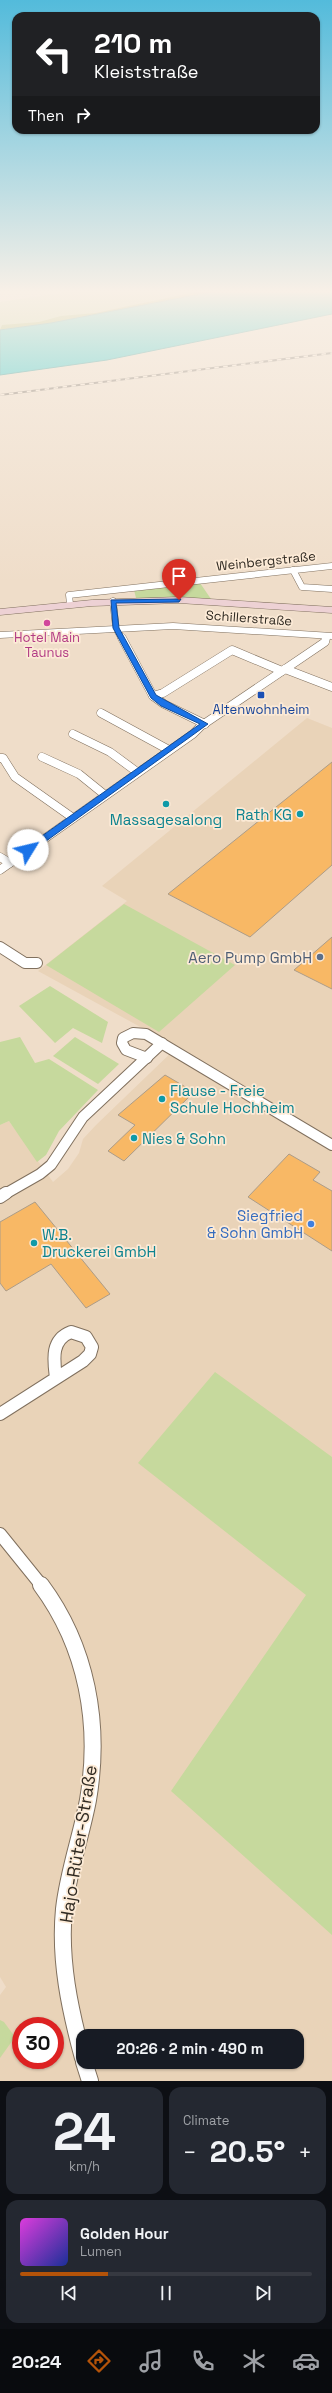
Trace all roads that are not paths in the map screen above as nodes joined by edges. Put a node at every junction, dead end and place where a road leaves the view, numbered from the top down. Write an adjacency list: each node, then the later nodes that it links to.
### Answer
1 (332, 566): 2 (street, Weinbergstraße)
2 (292, 570): 3 (street); 5 (street, Weinbergstraße)
3 (332, 589)
4 (113, 601): 5 (main road); 6 (main road); 8 (street)
5 (70, 604): 7 (main road)
6 (332, 610)
7 (0, 612)
8 (116, 628): 9 (street, Schillerstraße); 10 (street, Schillerstraße); 13 (street)
9 (0, 635)
10 (329, 636): 11 (street)
11 (284, 670): 12 (street); 13 (street); 15 (street)
12 (332, 687)
13 (153, 696): 15 (street)
14 (101, 713): 17 (street)
15 (205, 724): 17 (street)
16 (73, 734): 20 (street)
17 (169, 750): 20 (street)
18 (42, 757): 21 (street)
19 (2, 758): 22 (street)
20 (138, 772): 21 (street)
21 (105, 795): 22 (street)
22 (73, 818): 24 (street)
23 (0, 857): 24 (street)
24 (10, 863): 25 (street)
25 (0, 870)
26 (0, 947): 27 (street)
27 (37, 963)
28 (162, 1043): 29 (street); 29 (street); 30 (street)
29 (147, 1058): 31 (street)
30 (332, 1145)
31 (0, 1197)
32 (56, 1378): 33 (street)
33 (0, 1414)
34 (0, 1534): 35 (street, Hajo-Rüter-Straße)
35 (76, 2033)
36 (86, 2069): 37 (street)
37 (90, 2081)

